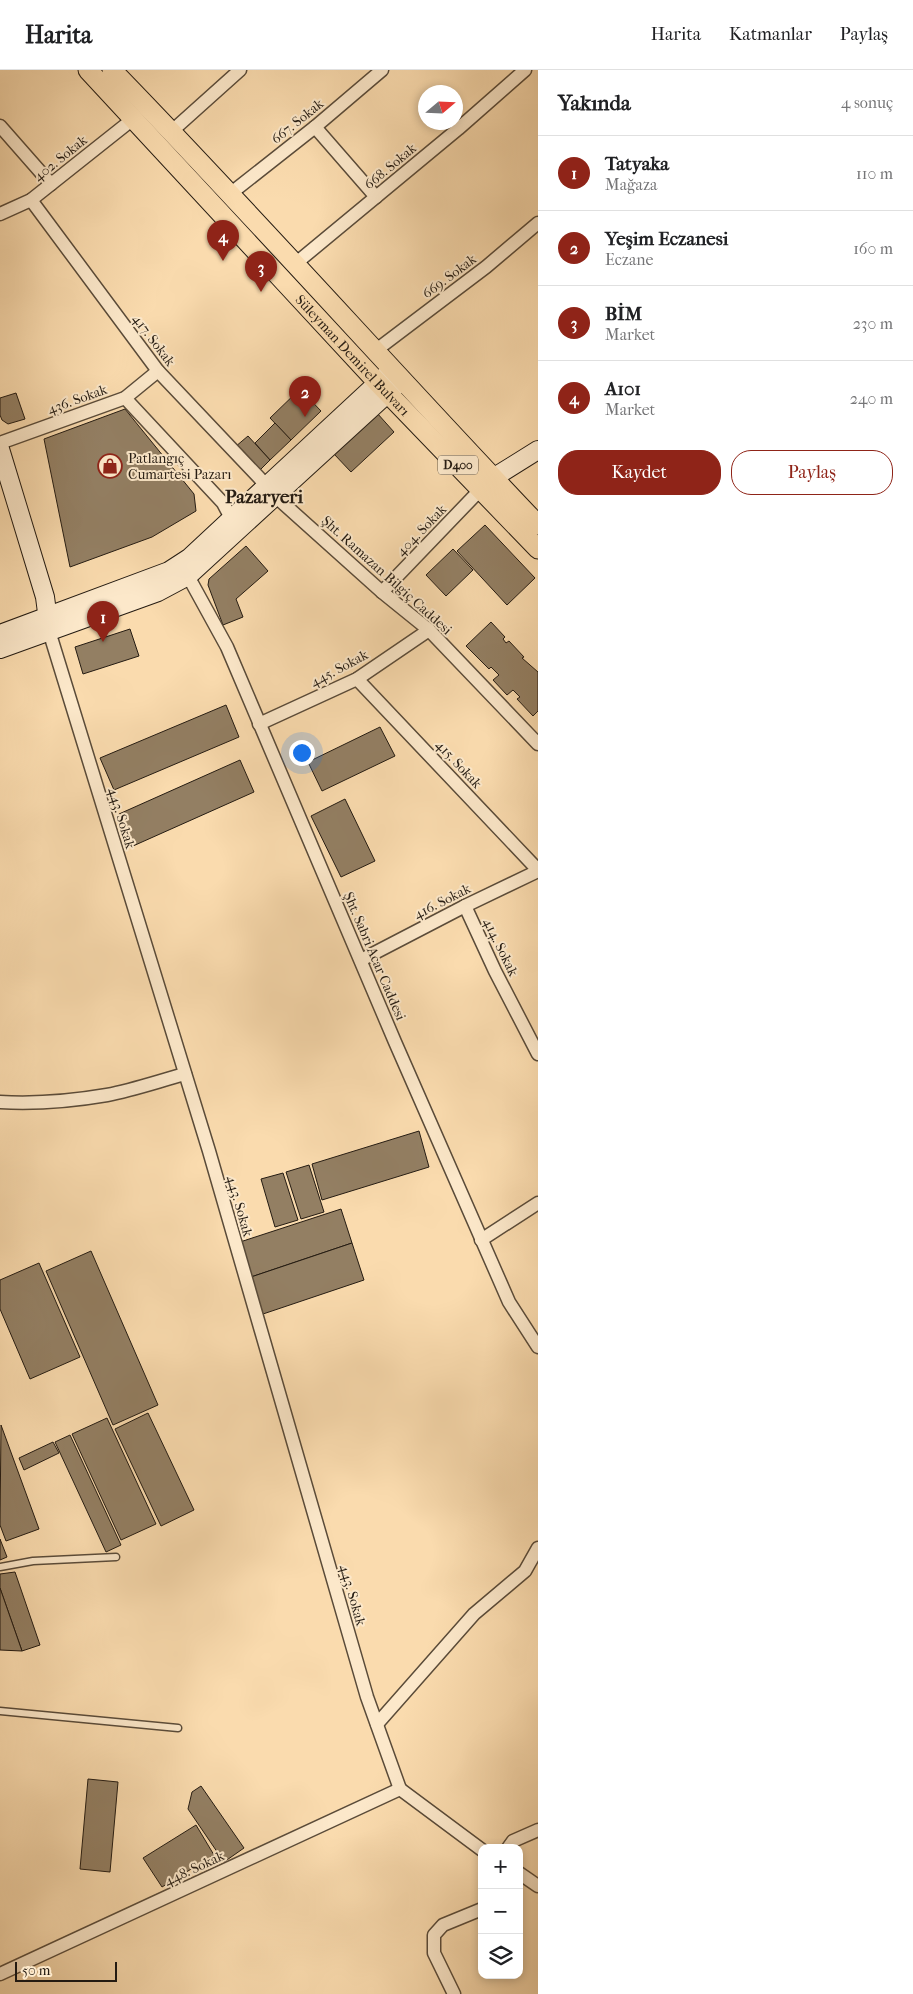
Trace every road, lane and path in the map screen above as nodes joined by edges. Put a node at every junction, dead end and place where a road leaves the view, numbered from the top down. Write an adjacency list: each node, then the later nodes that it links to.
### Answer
1 (88, 70): 6 (main road, Süleyman Demirel Bulvarı)
2 (112, 70): 9 (main road, Süleyman Demirel Bulvarı)
3 (240, 70): 9 (street)
4 (382, 70): 8 (street, 667. Sokak)
5 (525, 70): 12 (street, 668. Sokak)
6 (133, 118): 10 (street, 402. Sokak); 19 (main road, Süleyman Demirel Bulvarı)
7 (0, 126): 10 (street)
8 (315, 127): 11 (street, 667. Sokak); 12 (street)
9 (172, 131): 11 (main road, Süleyman Demirel Bulvarı)
10 (51, 184): 13 (street, 402. Sokak)
11 (230, 194): 16 (main road, Süleyman Demirel Bulvarı)
12 (376, 197): 16 (street, 668. Sokak)
13 (31, 200): 14 (street, 402. Sokak); 18 (street, 417. Sokak)
14 (0, 214)
15 (538, 223): 17 (street, 669. Sokak)
16 (296, 264): 17 (main road, Süleyman Demirel Bulvarı)
17 (375, 351): 19 (main road, Süleyman Demirel Bulvarı)
18 (158, 371): 20 (street, 436. Sokak); 25 (street, 417. Sokak)
19 (390, 382): 24 (main road, Süleyman Demirel Bulvarı / D400); 25 (main road)
20 (125, 398): 21 (street, 436. Sokak); 26 (street)
21 (0, 443)
22 (0, 449): 31 (main road)
23 (538, 450): 24 (main road)
24 (487, 484): 27 (main road, Süleyman Demirel Bulvarı / D400); 28 (main road, Süleyman Demirel Bulvarı / D400); 30 (street, 404. Sokak)
25 (271, 491): 26 (main road); 29 (main road); 30 (street, Şht. Ramazan Bilgiç Caddesi)
26 (232, 520): 31 (main road)
27 (538, 525)
28 (538, 549)
29 (188, 576): 31 (main road); 36 (street, Şht. Sabri Acar Caddesi)
30 (382, 592): 32 (street, Şht. Ramazan Bilgiç Caddesi)
31 (49, 624): 33 (main road); 34 (main road); 42 (street, 443. Sokak)
32 (429, 630): 35 (street, 445. Sokak); 37 (street, Şht. Ramazan Bilgiç Caddesi)
33 (0, 634)
34 (0, 649)
35 (357, 679): 36 (street, 445. Sokak); 38 (street, 415. Sokak)
36 (258, 724): 40 (street, Şht. Sabri Acar Caddesi)
37 (538, 744)
38 (538, 870): 39 (street, 416. Sokak)
39 (465, 906): 40 (street, 416. Sokak); 41 (street, 414. Sokak)
40 (361, 960): 45 (street, Şht. Sabri Acar Caddesi)
41 (538, 1054)
42 (185, 1074): 43 (street); 51 (street, 443. Sokak)
43 (0, 1102)
44 (538, 1203): 45 (street)
45 (481, 1240): 46 (street, Şht. Sabri Acar Caddesi)
46 (538, 1347)
47 (538, 1548): 51 (street)
48 (116, 1557): 49 (lane)
49 (0, 1567)
50 (0, 1712): 52 (lane)
51 (377, 1724): 53 (street, 443. Sokak)
52 (178, 1728)
53 (400, 1789): 56 (street); 60 (street, 448. Sokak)
54 (538, 1830): 55 (street)
55 (511, 1844)
56 (478, 1847)
57 (523, 1876): 58 (street)
58 (538, 1886)
59 (478, 1911): 61 (street)
60 (0, 1974)
61 (454, 1994)

